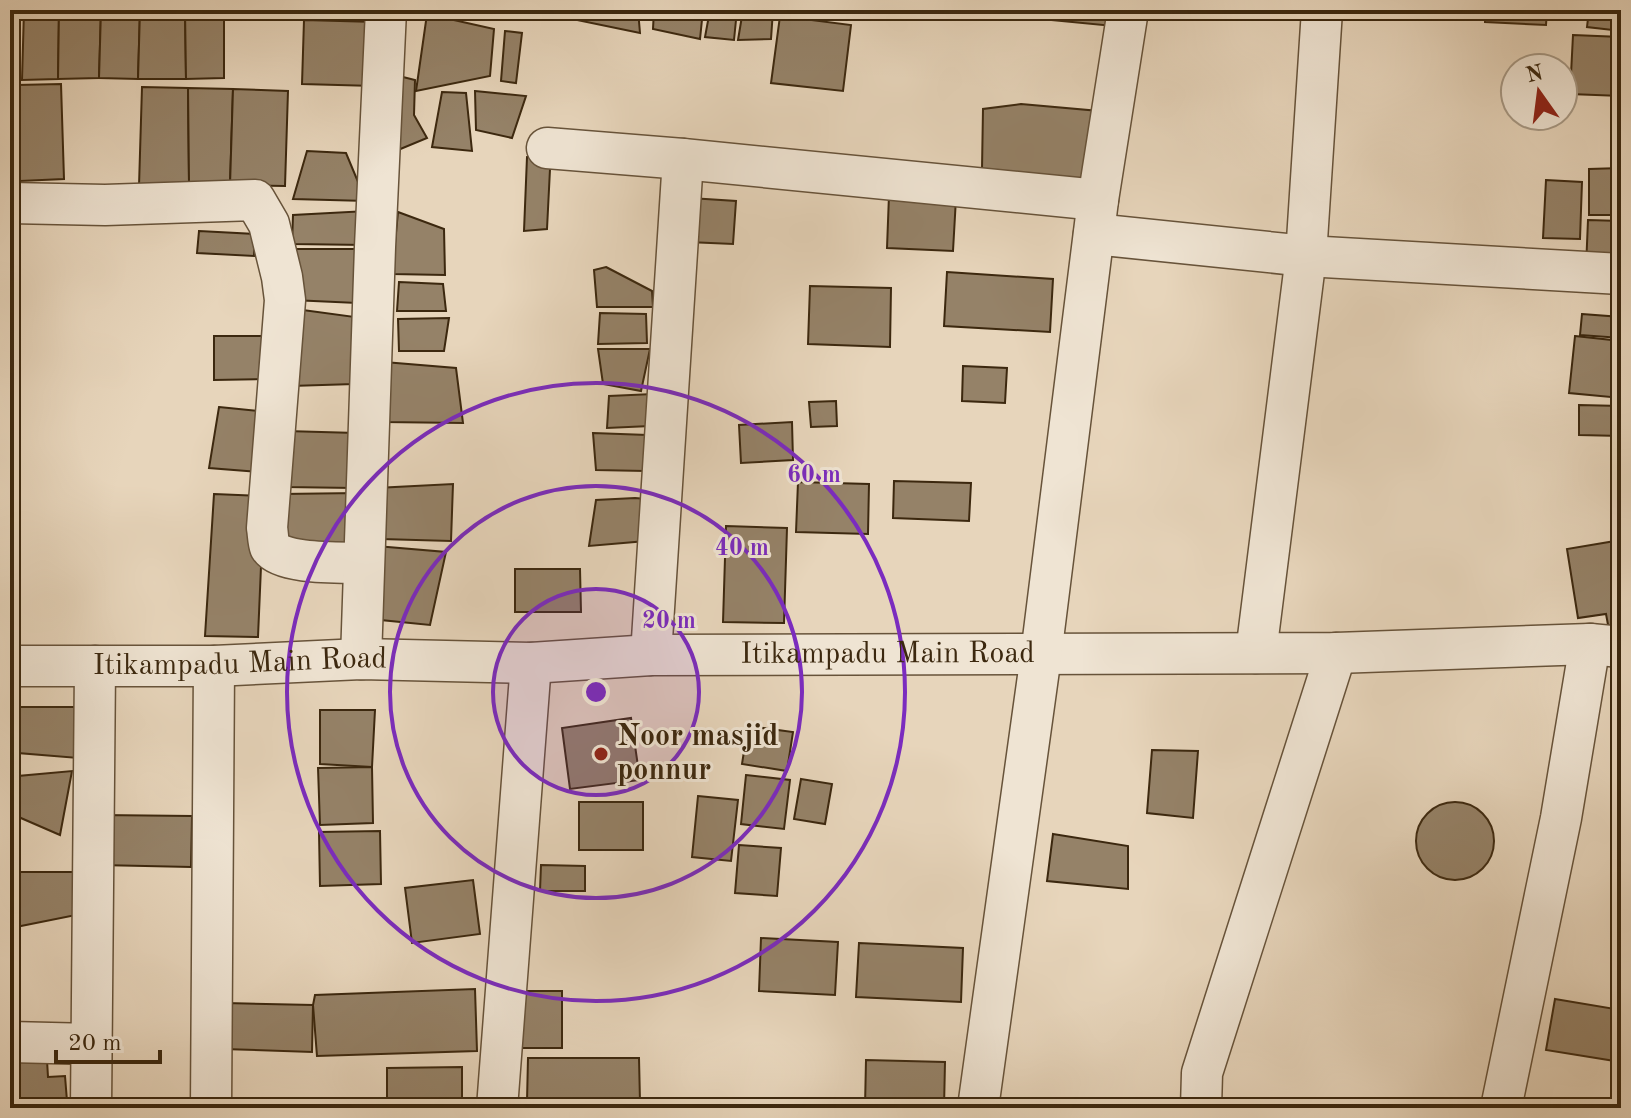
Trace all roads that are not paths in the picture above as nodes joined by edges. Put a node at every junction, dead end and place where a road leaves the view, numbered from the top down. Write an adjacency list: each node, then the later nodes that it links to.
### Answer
1 (386, 10): 10 (street)
2 (1128, 10): 7 (street)
3 (1322, 10): 8 (street)
4 (547, 148): 5 (street)
5 (683, 159): 7 (street); 14 (street)
6 (10, 203): 10 (street)
7 (1096, 217): 8 (street); 15 (street)
8 (1306, 256): 9 (street); 12 (street)
9 (1621, 274)
10 (363, 563): 16 (street)
11 (1606, 646): 13 (street, Itikampadu Main Road); 28 (street)
12 (1256, 653): 13 (street, Itikampadu Main Road); 15 (street, Itikampadu Main Road)
13 (1336, 653): 27 (street)
14 (651, 655): 15 (street, Itikampadu Main Road); 17 (street, Itikampadu Main Road)
15 (1041, 655): 26 (street)
16 (361, 659): 17 (street, Itikampadu Main Road); 20 (street, Itikampadu Main Road)
17 (531, 663): 25 (street)
18 (10, 666): 19 (street, Itikampadu Main Road)
19 (95, 666): 20 (street, Itikampadu Main Road); 22 (street)
20 (214, 666): 24 (street)
21 (10, 1042): 22 (street)
22 (92, 1044): 23 (street)
23 (91, 1108)
24 (211, 1108)
25 (497, 1108)
26 (978, 1108)
27 (1201, 1108)
28 (1501, 1108)

